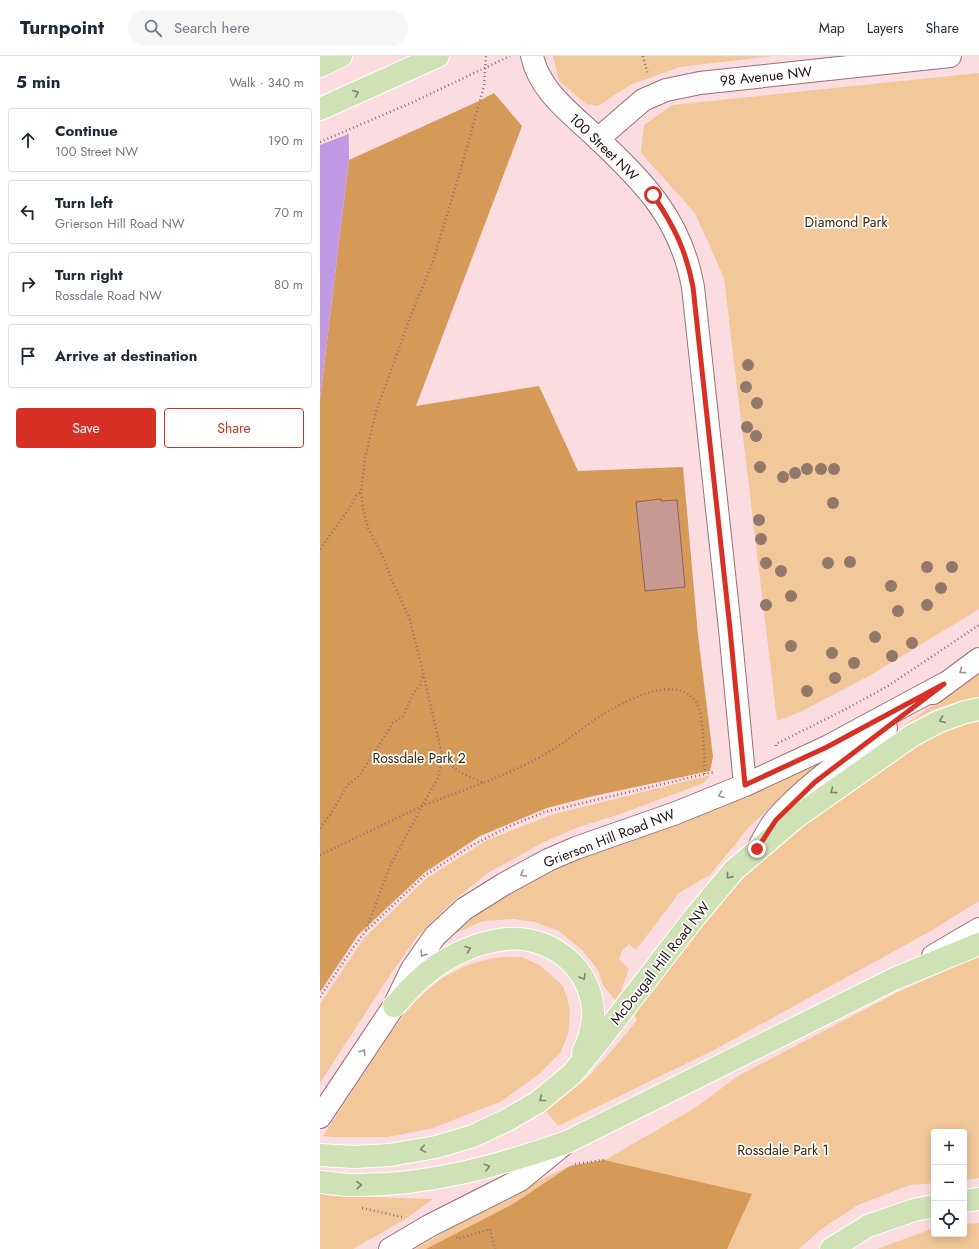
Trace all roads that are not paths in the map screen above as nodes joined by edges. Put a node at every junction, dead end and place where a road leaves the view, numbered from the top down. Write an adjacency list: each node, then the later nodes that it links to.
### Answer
1 (341, 56): 5 (main road)
2 (438, 56): 6 (main road, one-way to 2)
3 (532, 56): 7 (street, 100 Street NW)
4 (946, 56): 7 (street, 98 Avenue NW)
5 (320, 66)
6 (320, 109)
7 (598, 138): 11 (street, 100 Street NW)
8 (979, 659): 9 (street, one-way to 9)
9 (944, 684): 11 (street, Grierson Hill Road NW); 12 (street)
10 (979, 709): 12 (main road, McDougall Hill Road NW, one-way to 12)
11 (745, 785): 16 (street, Grierson Hill Road NW, one-way to 16)
12 (757, 849): 17 (main road, McDougall Hill Road NW, one-way to 17)
13 (979, 929): 15 (street)
14 (979, 944): 15 (main road)
15 (894, 978): 19 (main road)
16 (394, 1006): 17 (main road, one-way to 17); 18 (street, Grierson Hill Road NW, one-way to 16)
17 (572, 1074): 20 (main road, McDougall Hill Road NW, one-way to 20)
18 (320, 1118)
19 (567, 1142): 21 (main road, one-way to 19); 25 (street)
20 (320, 1155)
21 (320, 1182)
22 (979, 1199): 23 (main road)
23 (967, 1201)
24 (931, 1207): 26 (main road)
25 (390, 1249)
26 (832, 1249)

